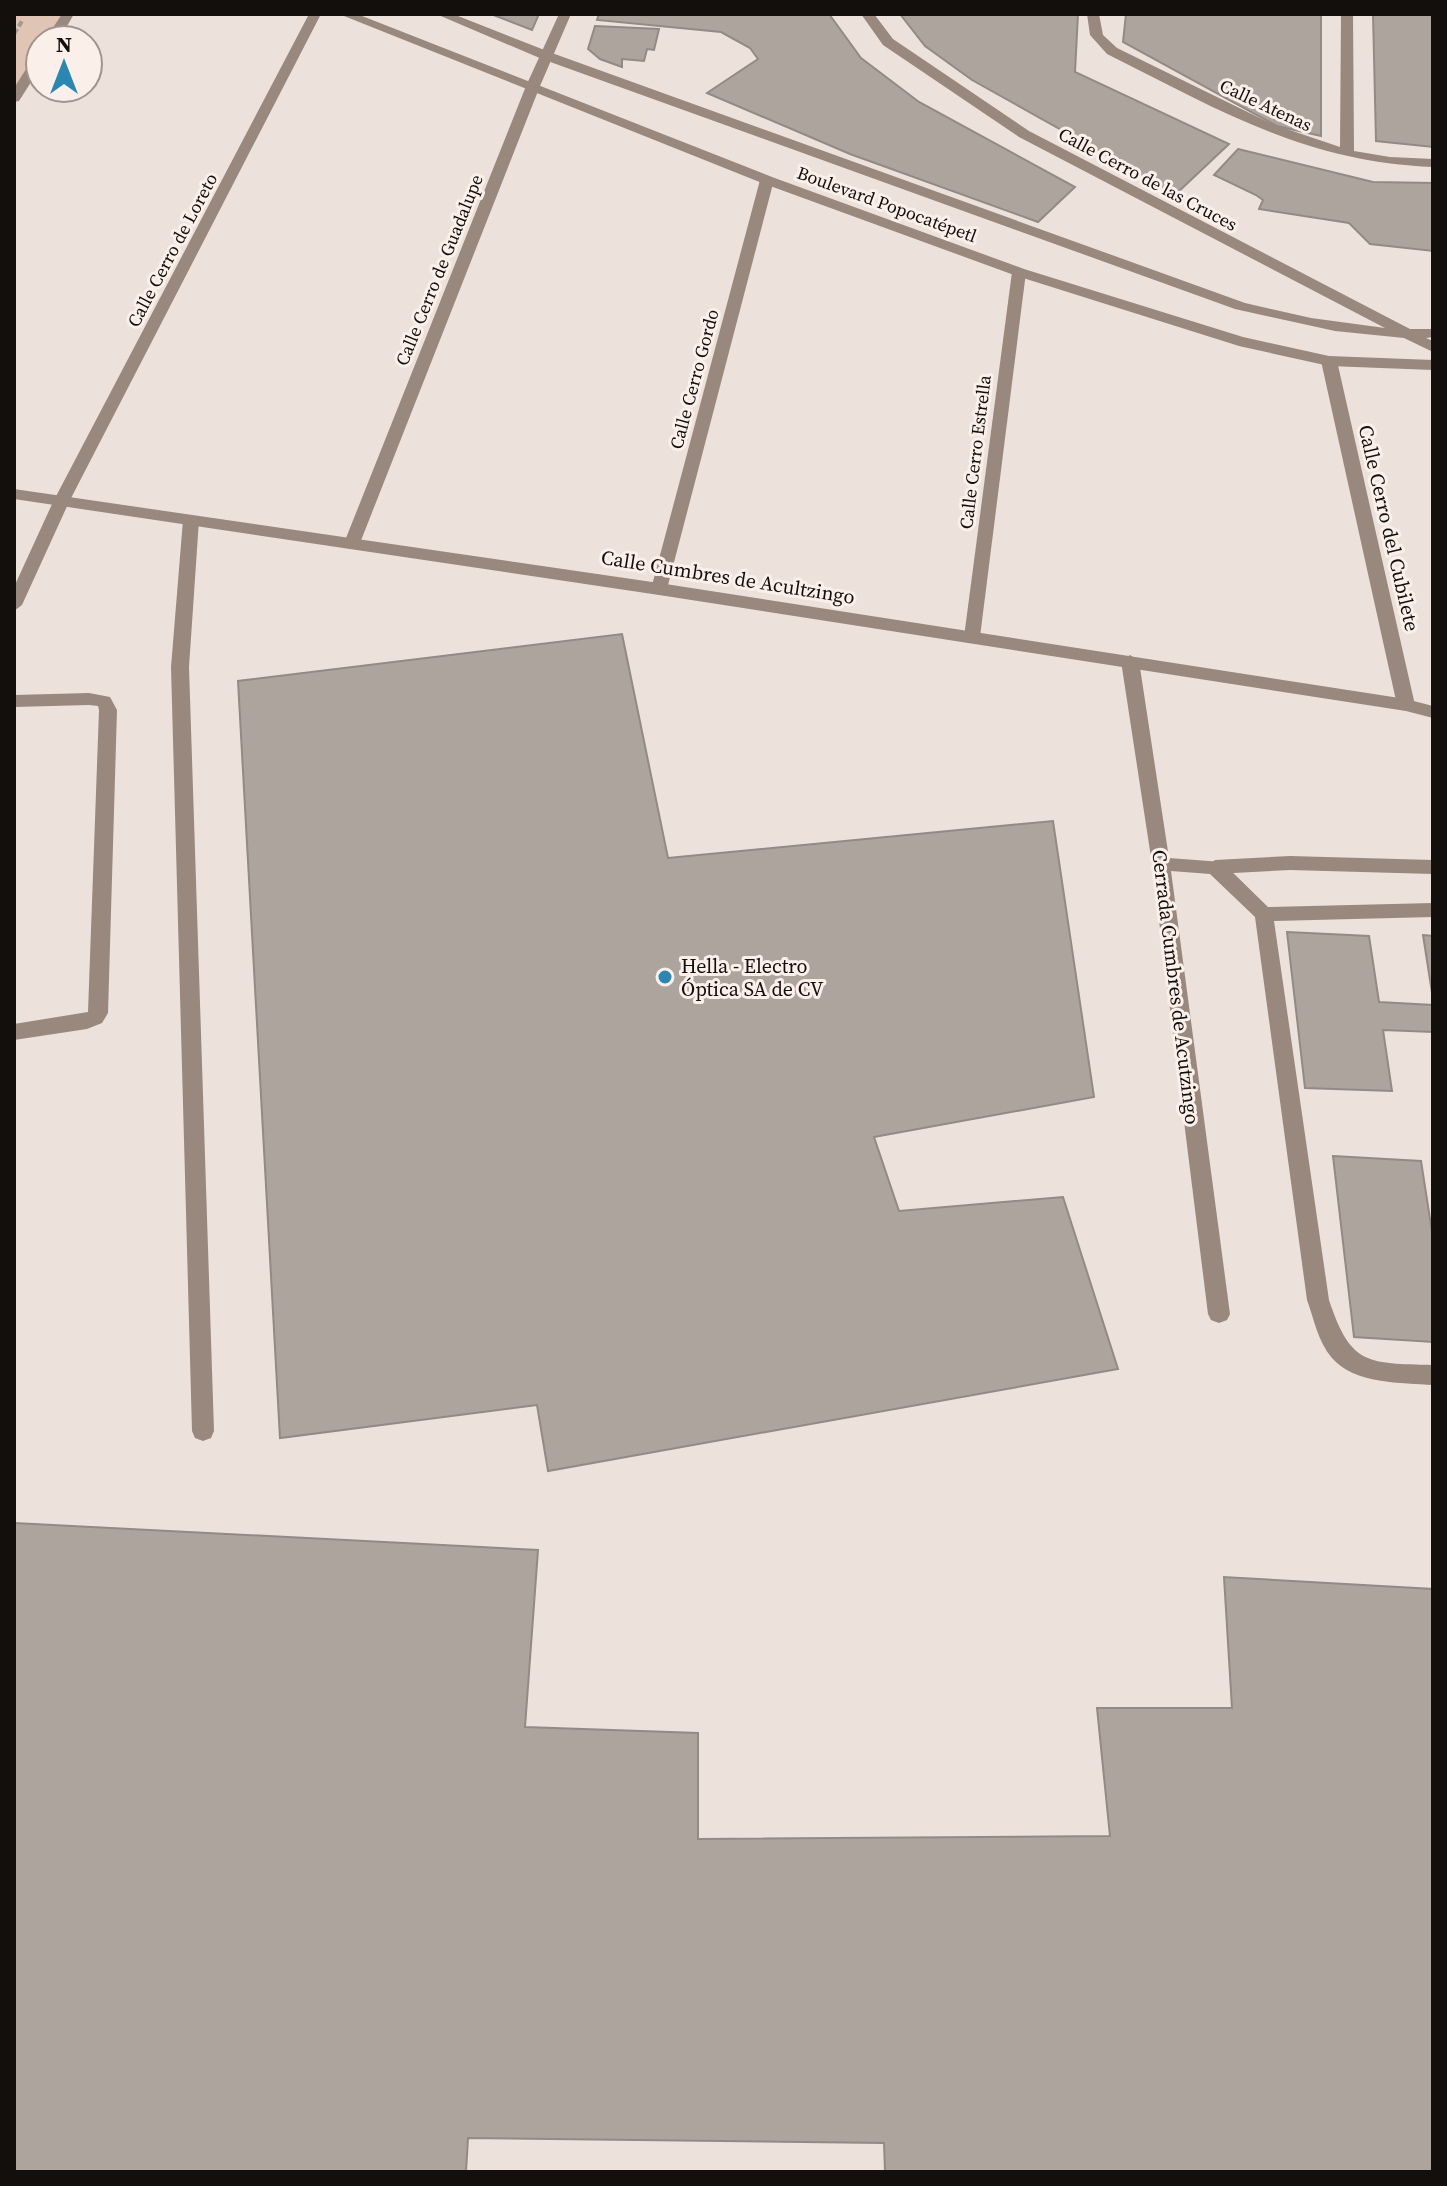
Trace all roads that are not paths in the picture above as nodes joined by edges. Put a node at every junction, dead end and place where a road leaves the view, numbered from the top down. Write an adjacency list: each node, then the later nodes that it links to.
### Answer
1 (315, 14): 20 (street, Calle Cerro de Loreto)
2 (345, 14): 9 (street, Boulevard Popocatépetl)
3 (442, 14): 8 (street, Boulevard Popocatépetl)
4 (565, 14): 8 (street, Calle Cerro de Guadalupe)
5 (867, 14): 15 (street, Calle Cerro de las Cruces)
6 (1093, 14): 10 (street, Calle Atenas)
7 (1347, 14): 10 (street)
8 (547, 56): 9 (street, Calle Cerro de Guadalupe); 15 (street, Boulevard Popocatépetl)
9 (533, 86): 12 (street, Boulevard Popocatépetl); 22 (street, Calle Cerro de Guadalupe)
10 (1347, 154): 11 (street, Calle Atenas)
11 (1433, 163)
12 (767, 180): 13 (street, Boulevard Popocatépetl); 23 (street, Calle Cerro Gordo)
13 (1019, 272): 17 (street, Boulevard Popocatépetl); 25 (street, Calle Cerro Estrella)
14 (1433, 333): 15 (street, Boulevard Popocatépetl)
15 (1407, 334): 16 (street, Calle Cerro de las Cruces)
16 (1433, 347)
17 (1329, 361): 18 (street, Boulevard Popocatépetl); 28 (street, Calle Cerro del Cubilete)
18 (1433, 365)
19 (14, 494): 20 (street, Calle Cumbres de Acultzingo)
20 (61, 502): 21 (street, Calle Cumbres de Acultzingo); 24 (street, Calle Cerro de Loreto)
21 (191, 520): 22 (street, Calle Cumbres de Acultzingo); 38 (street)
22 (352, 543): 23 (street, Calle Cumbres de Acultzingo)
23 (659, 589): 25 (street, Calle Cumbres de Acultzingo)
24 (14, 605)
25 (972, 637): 26 (street, Calle Cumbres de Acultzingo)
26 (1130, 661): 28 (street, Calle Cumbres de Acultzingo); 30 (street, Cerrada Cumbres de Acutzingo)
27 (14, 701): 35 (street)
28 (1406, 705): 29 (street, Calle Cumbres de Acultzingo)
29 (1433, 712)
30 (1161, 864): 31 (street); 36 (street, Cerrada Cumbres de Acutzingo)
31 (1215, 867): 32 (street); 34 (street)
32 (1433, 867)
33 (1433, 910): 34 (street)
34 (1264, 914): 37 (street)
35 (14, 1032)
36 (1219, 1314)
37 (1433, 1375)
38 (203, 1431)

